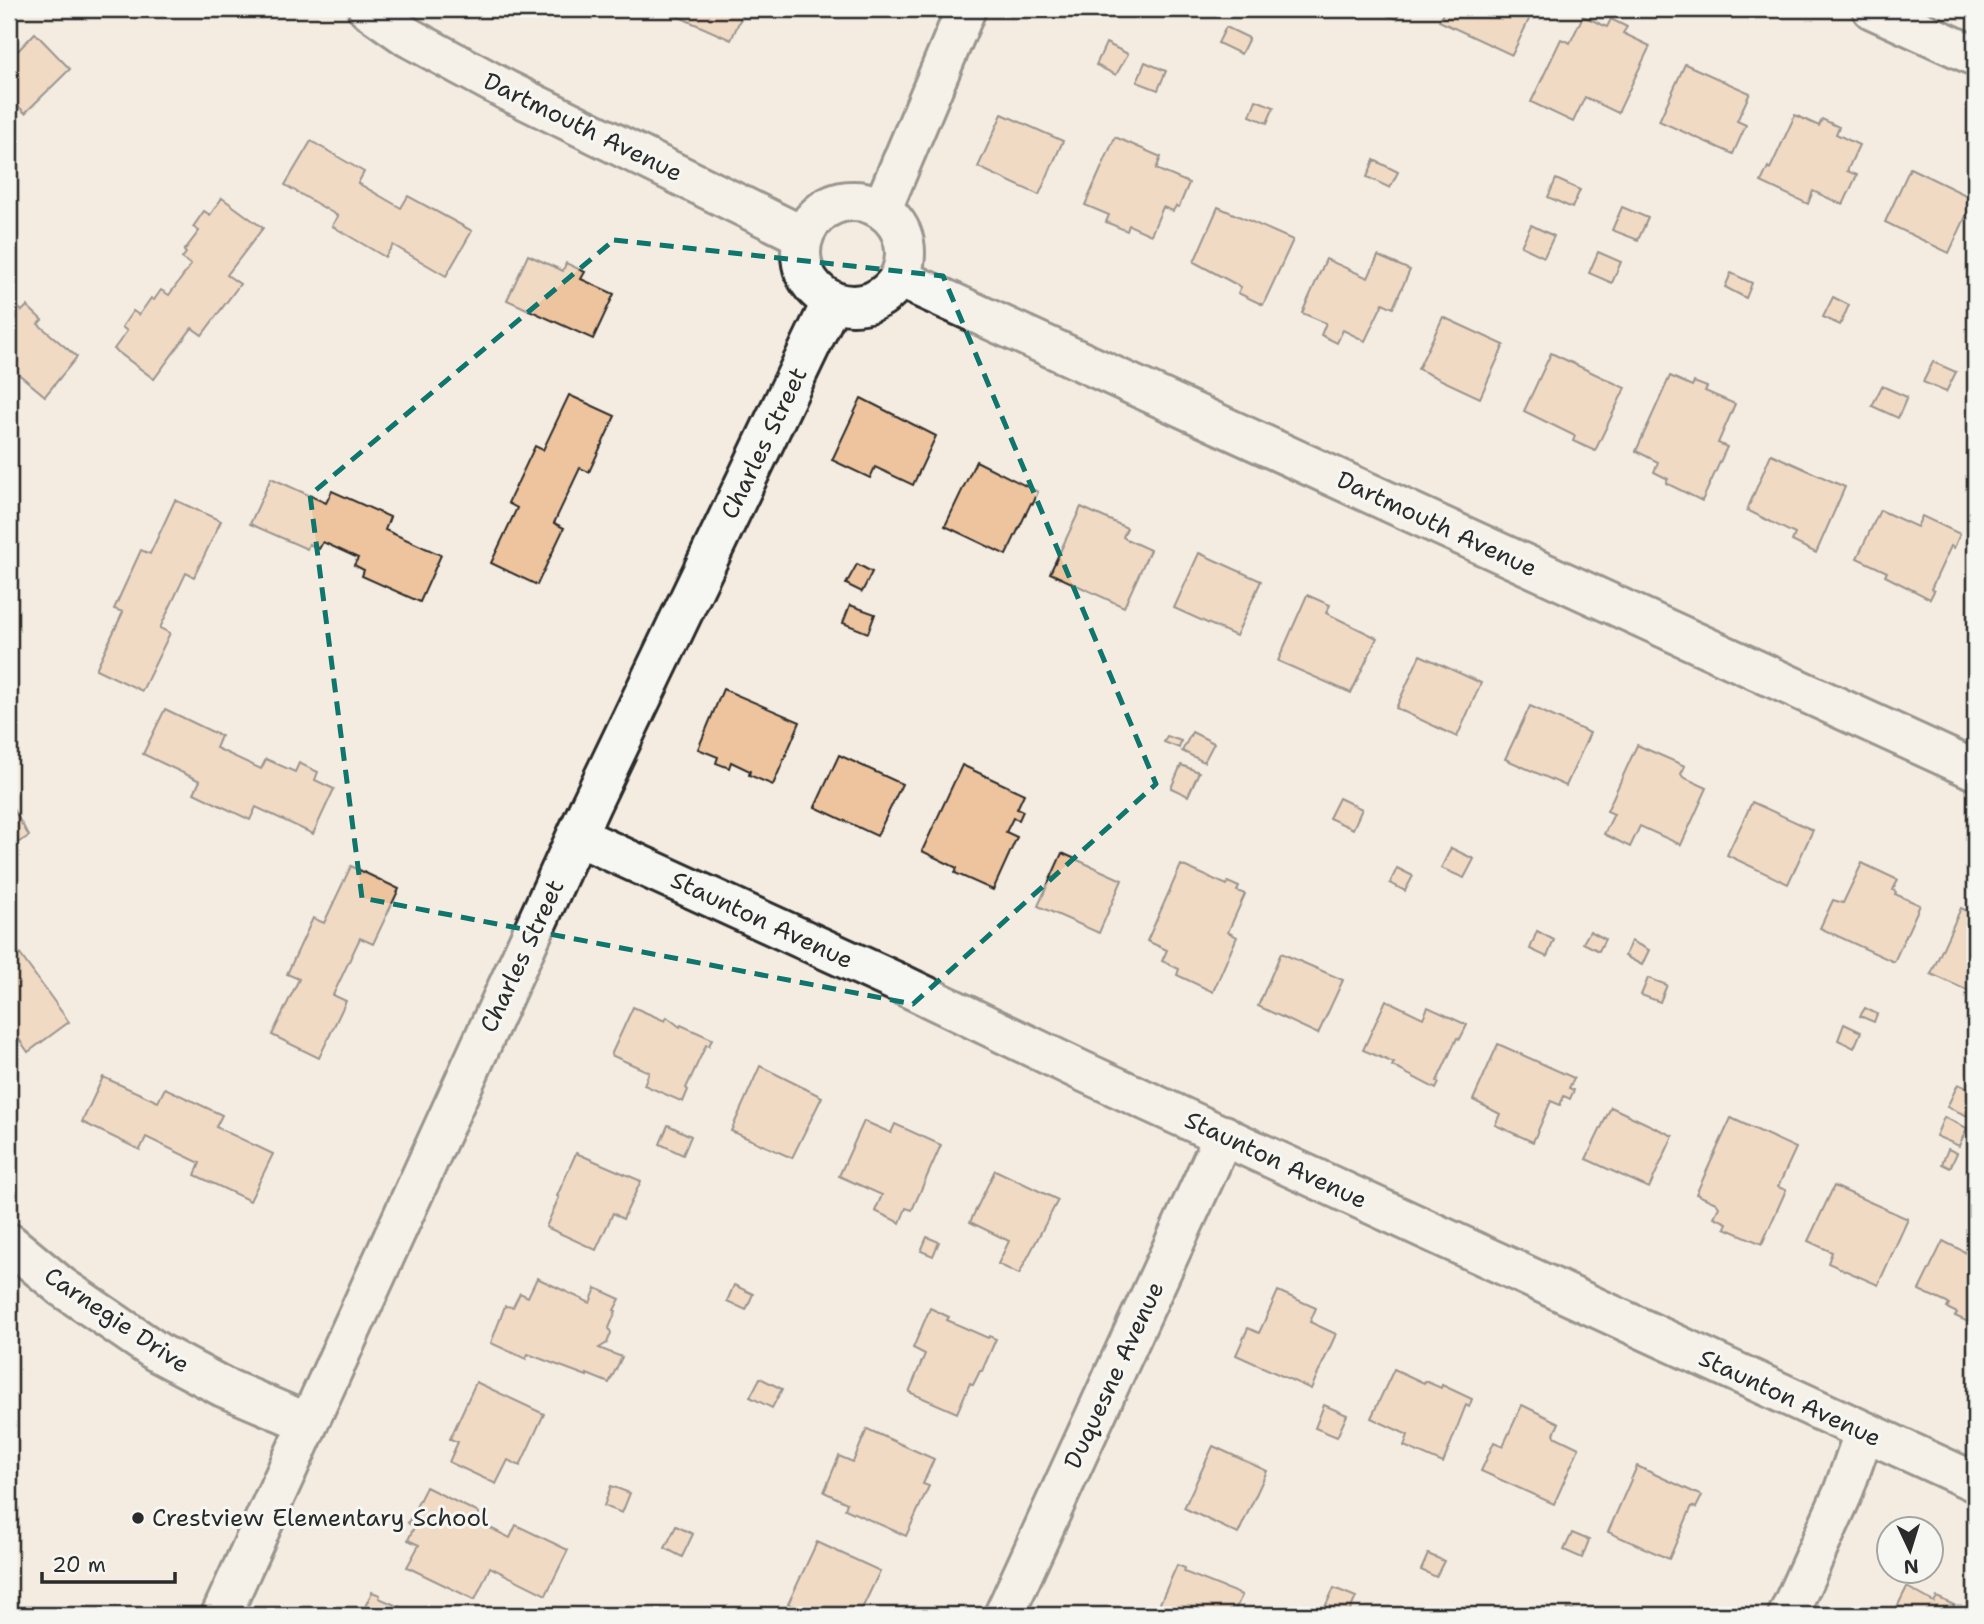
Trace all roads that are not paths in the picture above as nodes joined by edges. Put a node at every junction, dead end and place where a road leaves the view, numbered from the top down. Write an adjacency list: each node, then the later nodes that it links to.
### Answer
1 (368, 9): 6 (street, Dartmouth Avenue)
2 (966, 9): 5 (street)
3 (1872, 9): 4 (street)
4 (1975, 56)
5 (882, 209): 6 (street); 7 (street)
6 (803, 236): 8 (street)
7 (899, 278): 8 (street); 9 (street, Dartmouth Avenue)
8 (832, 301): 10 (street, Charles Street)
9 (1975, 771)
10 (577, 836): 11 (street, Staunton Avenue); 13 (street, Charles Street)
11 (1224, 1135): 14 (street, Staunton Avenue); 17 (street, Duquesne Avenue)
12 (9, 1243): 13 (street, Carnegie Drive)
13 (308, 1423): 16 (street, Charles Street)
14 (1864, 1433): 15 (street, Staunton Avenue); 18 (street)
15 (1975, 1482)
16 (222, 1615)
17 (1004, 1615)
18 (1788, 1615)

